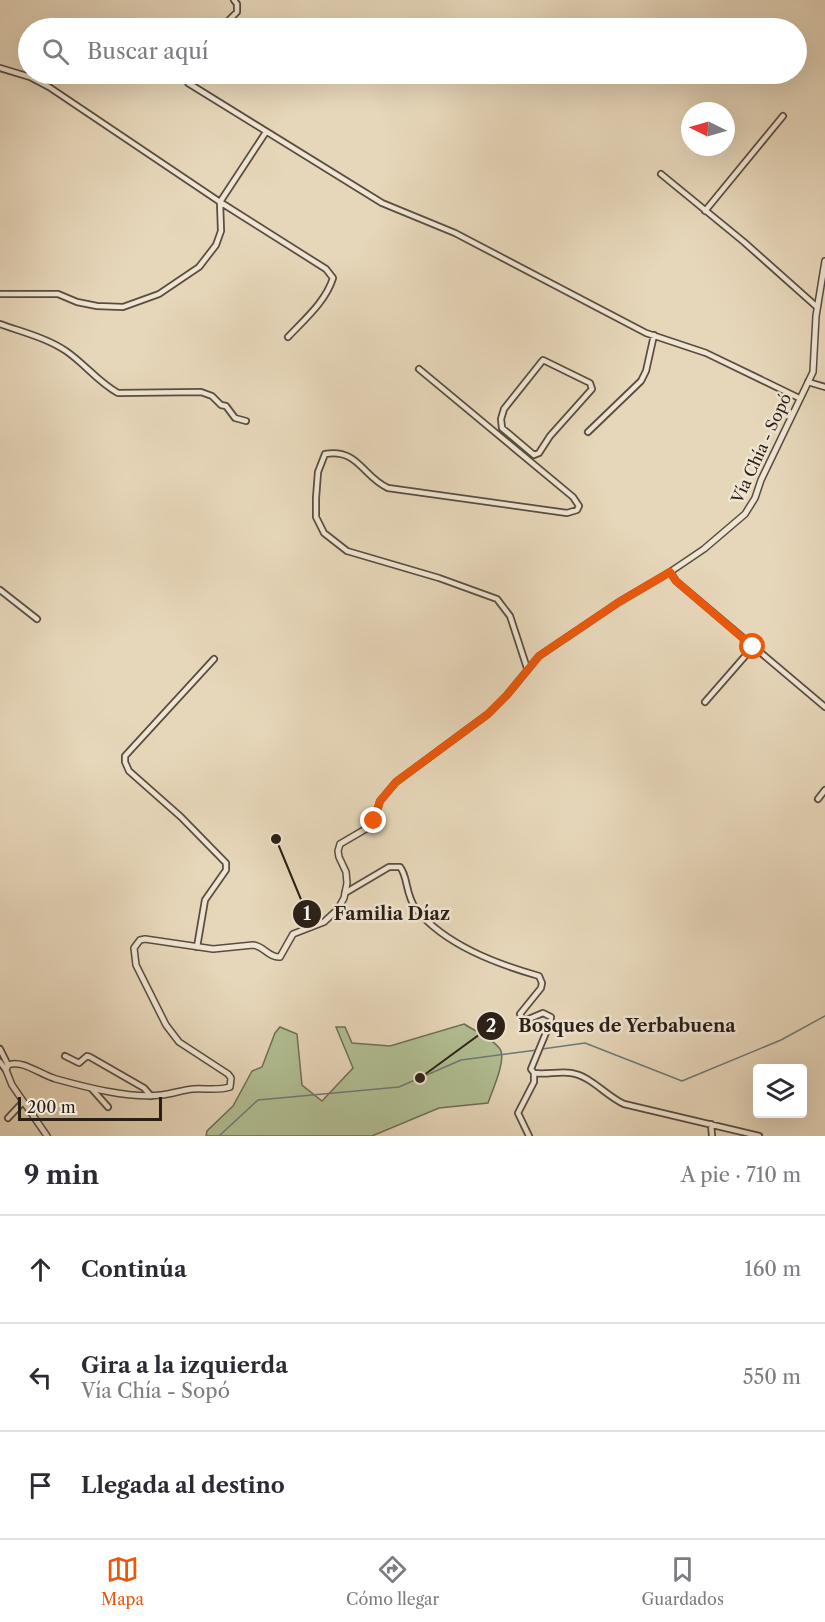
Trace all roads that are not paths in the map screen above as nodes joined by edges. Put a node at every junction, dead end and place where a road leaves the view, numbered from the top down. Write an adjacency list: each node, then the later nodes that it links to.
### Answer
1 (234, 0): 2 (street)
2 (231, 18)
3 (0, 68): 4 (street)
4 (18, 73)
5 (43, 84): 10 (street)
6 (190, 84): 8 (street)
7 (783, 116): 11 (street)
8 (266, 132): 10 (street); 16 (street)
9 (661, 174): 11 (street)
10 (220, 202): 13 (street); 17 (street)
11 (705, 211): 14 (street)
12 (825, 261): 14 (street, Vía Chía - Sopó)
13 (0, 294)
14 (817, 307): 19 (street, Vía Chía - Sopó)
15 (0, 324): 22 (street)
16 (654, 335): 21 (street); 23 (street)
17 (288, 336)
18 (418, 369): 25 (street)
19 (808, 382): 20 (street); 21 (street, Vía Chía - Sopó)
20 (825, 387)
21 (799, 399): 26 (street, Vía Chía - Sopó)
22 (246, 421)
23 (588, 432)
24 (512, 436): 24 (street); 25 (street)
25 (507, 441): 31 (street)
26 (670, 572): 29 (street); 31 (street, Vía Chía - Sopó)
27 (0, 590): 28 (street)
28 (37, 619)
29 (753, 647): 32 (street); 33 (street)
30 (214, 659): 37 (street)
31 (527, 668): 36 (street, Vía Chía - Sopó)
32 (705, 702)
33 (825, 707)
34 (825, 790): 35 (street)
35 (818, 799)
36 (345, 893): 37 (street); 42 (street)
37 (197, 947): 44 (street)
38 (0, 1049): 41 (street)
39 (65, 1056): 44 (street)
40 (0, 1062): 41 (street)
41 (7, 1068): 43 (street); 45 (street)
42 (534, 1073): 48 (street); 50 (street)
43 (92, 1088): 44 (street); 46 (street)
44 (151, 1096)
45 (23, 1102): 47 (street); 49 (street)
46 (108, 1107)
47 (8, 1118)
48 (711, 1124): 51 (street); 52 (street)
49 (46, 1136)
50 (529, 1136)
51 (712, 1136)
52 (759, 1136)

